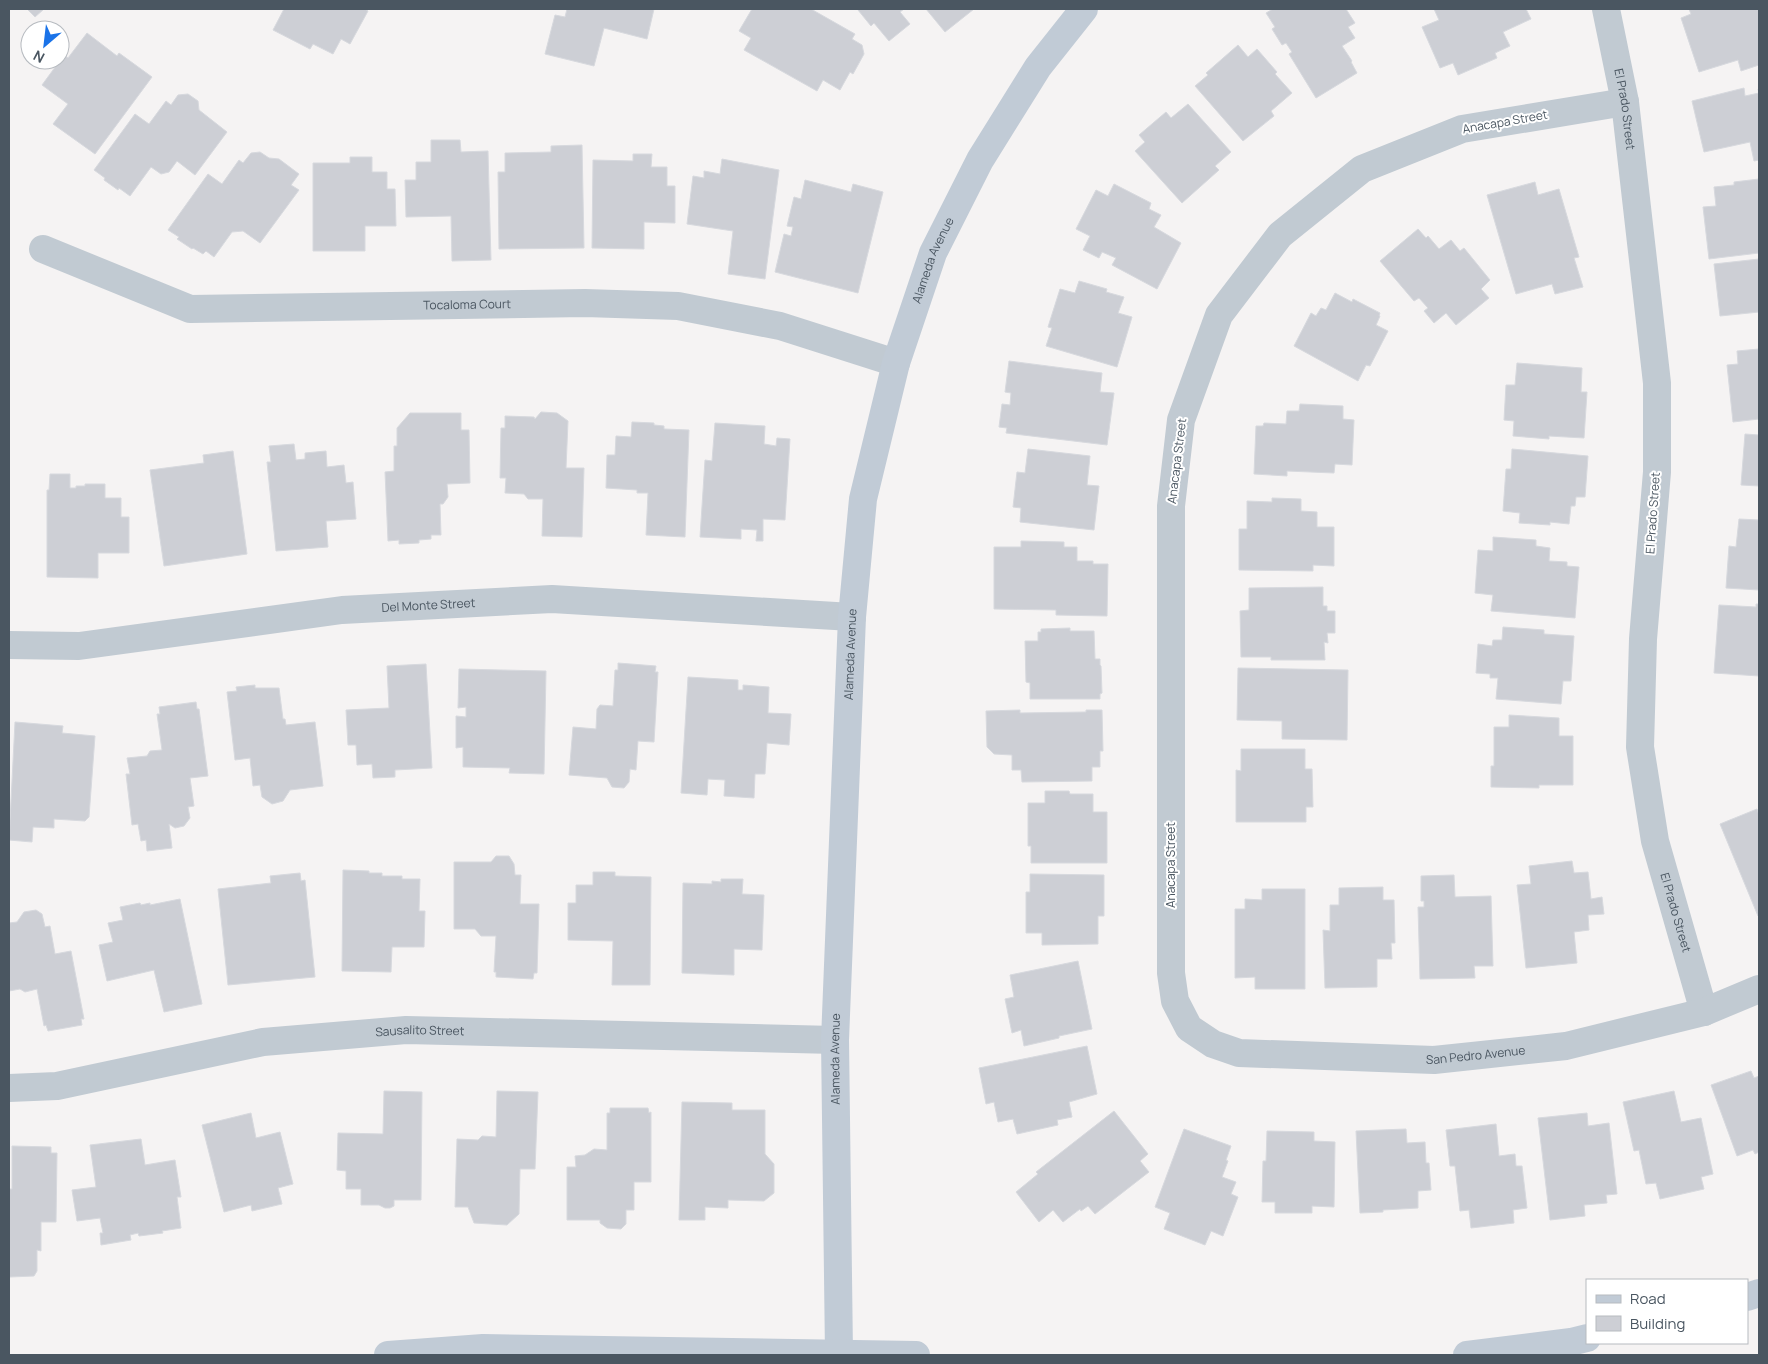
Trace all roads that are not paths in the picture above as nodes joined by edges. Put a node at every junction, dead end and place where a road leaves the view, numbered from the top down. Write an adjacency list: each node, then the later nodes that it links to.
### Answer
1 (1084, 9): 5 (street, Alameda Avenue)
2 (1606, 9): 3 (street, El Prado Street)
3 (1625, 102): 9 (street, El Prado Street); 10 (street, Anacapa Street)
4 (43, 249): 5 (street, Tocaloma Court)
5 (896, 363): 6 (street, Alameda Avenue)
6 (852, 617): 7 (street, Del Monte Street); 11 (street, Alameda Avenue)
7 (9, 645)
8 (1759, 989): 9 (street, San Pedro Avenue)
9 (1704, 1012): 10 (street, San Pedro Avenue)
10 (1189, 1028)
11 (835, 1040): 12 (street, Sausalito Street); 14 (street, Alameda Avenue)
12 (9, 1088)
13 (1577, 1345): 17 (street)
14 (839, 1354): 15 (street); 16 (street)
15 (388, 1355)
16 (916, 1355)
17 (1467, 1355)

